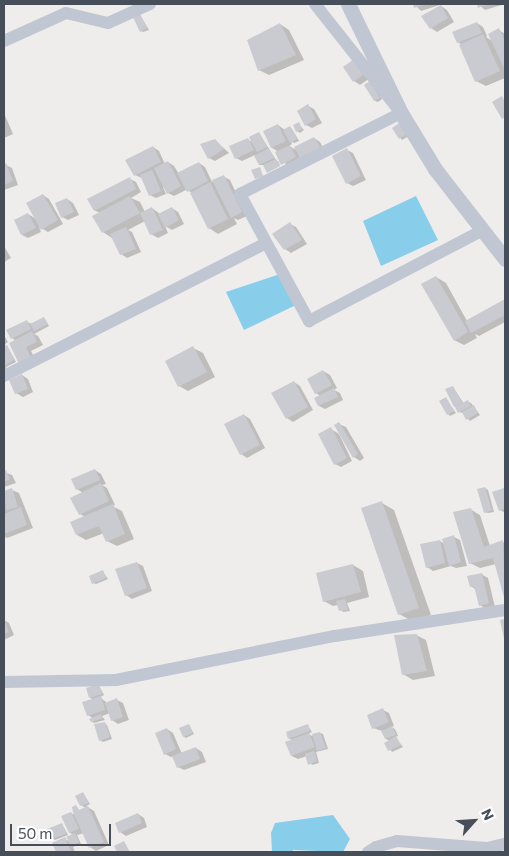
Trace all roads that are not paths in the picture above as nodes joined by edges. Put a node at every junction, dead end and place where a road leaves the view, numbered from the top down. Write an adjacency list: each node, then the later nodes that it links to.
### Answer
1 (150, 4): 4 (street)
2 (315, 4): 5 (street)
3 (348, 4): 5 (street)
4 (4, 41)
5 (401, 113): 6 (street); 7 (street)
6 (483, 230): 7 (street); 8 (street)
7 (266, 243): 9 (street)
8 (505, 258)
9 (4, 376)
10 (505, 610): 11 (street)
11 (4, 682)
12 (505, 844): 13 (street)
13 (368, 852)

